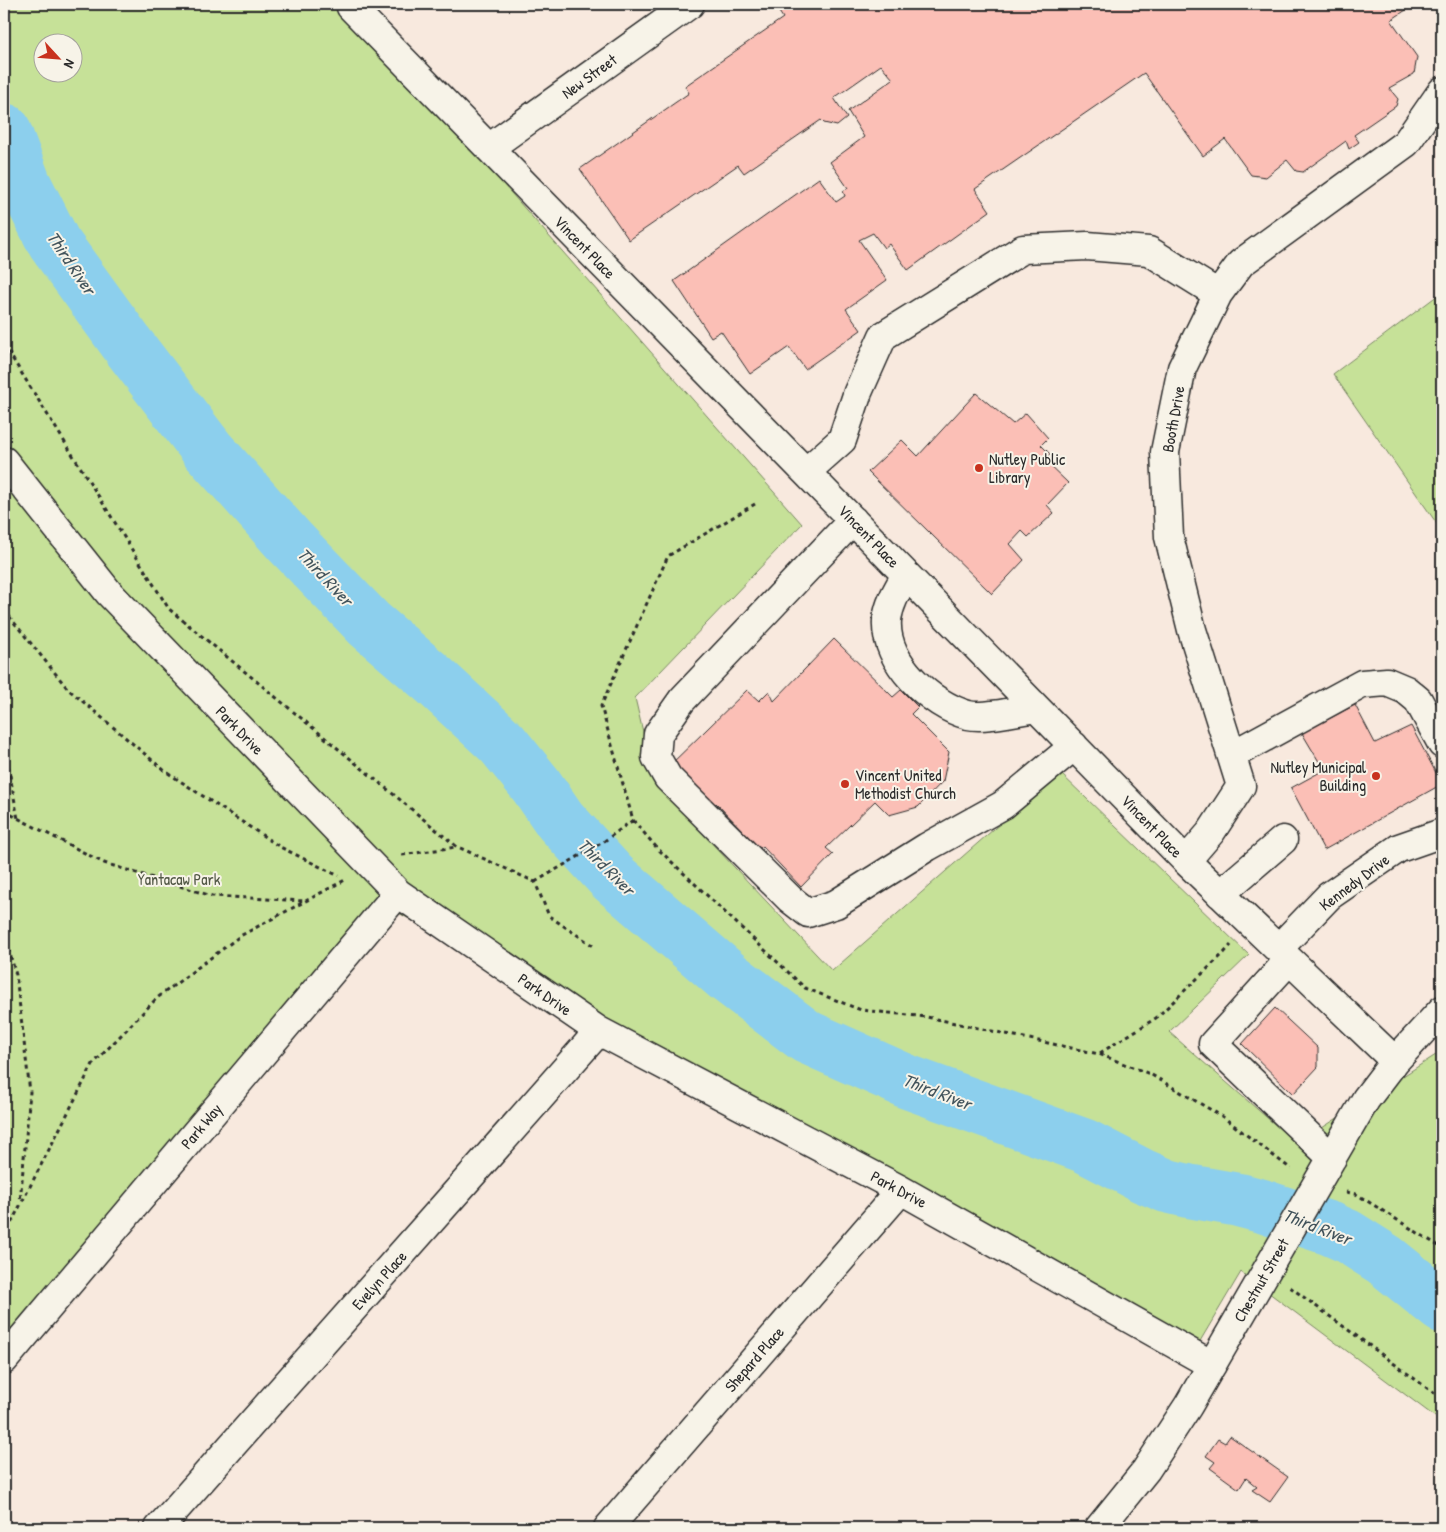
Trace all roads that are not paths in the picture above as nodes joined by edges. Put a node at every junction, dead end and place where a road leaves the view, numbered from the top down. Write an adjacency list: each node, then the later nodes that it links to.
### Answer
1 (351, 4): 4 (street, Vincent Place)
2 (690, 4): 4 (street, New Street)
3 (1442, 91): 5 (street, Booth Drive)
4 (489, 148): 7 (street, Vincent Place)
5 (1218, 294): 7 (street); 13 (street, Booth Drive)
6 (4, 460): 17 (street, Park Drive)
7 (806, 472): 8 (street, Vincent Place)
8 (853, 520): 9 (street, Vincent Place); 12 (street)
9 (906, 575): 10 (street, Vincent Place); 10 (street)
10 (1036, 708): 12 (street, Vincent Place)
11 (1442, 744): 13 (street)
12 (1074, 746): 16 (street, Vincent Place)
13 (1232, 755): 16 (street, Booth Drive)
14 (1442, 832): 19 (street, Kennedy Drive)
15 (1283, 840): 18 (street)
16 (1186, 861): 18 (street, Vincent Place)
17 (398, 893): 21 (street, Park Drive); 25 (street, Park Way)
18 (1220, 894): 19 (street, Vincent Place)
19 (1283, 954): 22 (street, Vincent Place); 23 (street, Kennedy Drive)
20 (1442, 1010): 22 (street, Chestnut Street)
21 (599, 1031): 24 (street, Park Drive); 27 (street, Evelyn Place)
22 (1395, 1061): 23 (street, Chestnut Street)
23 (1332, 1158): 26 (street, Chestnut Street)
24 (901, 1190): 26 (street, Park Drive); 28 (street, Shepard Place)
25 (4, 1360)
26 (1212, 1365): 29 (street, Chestnut Street)
27 (159, 1528)
28 (608, 1528)
29 (1099, 1528)

